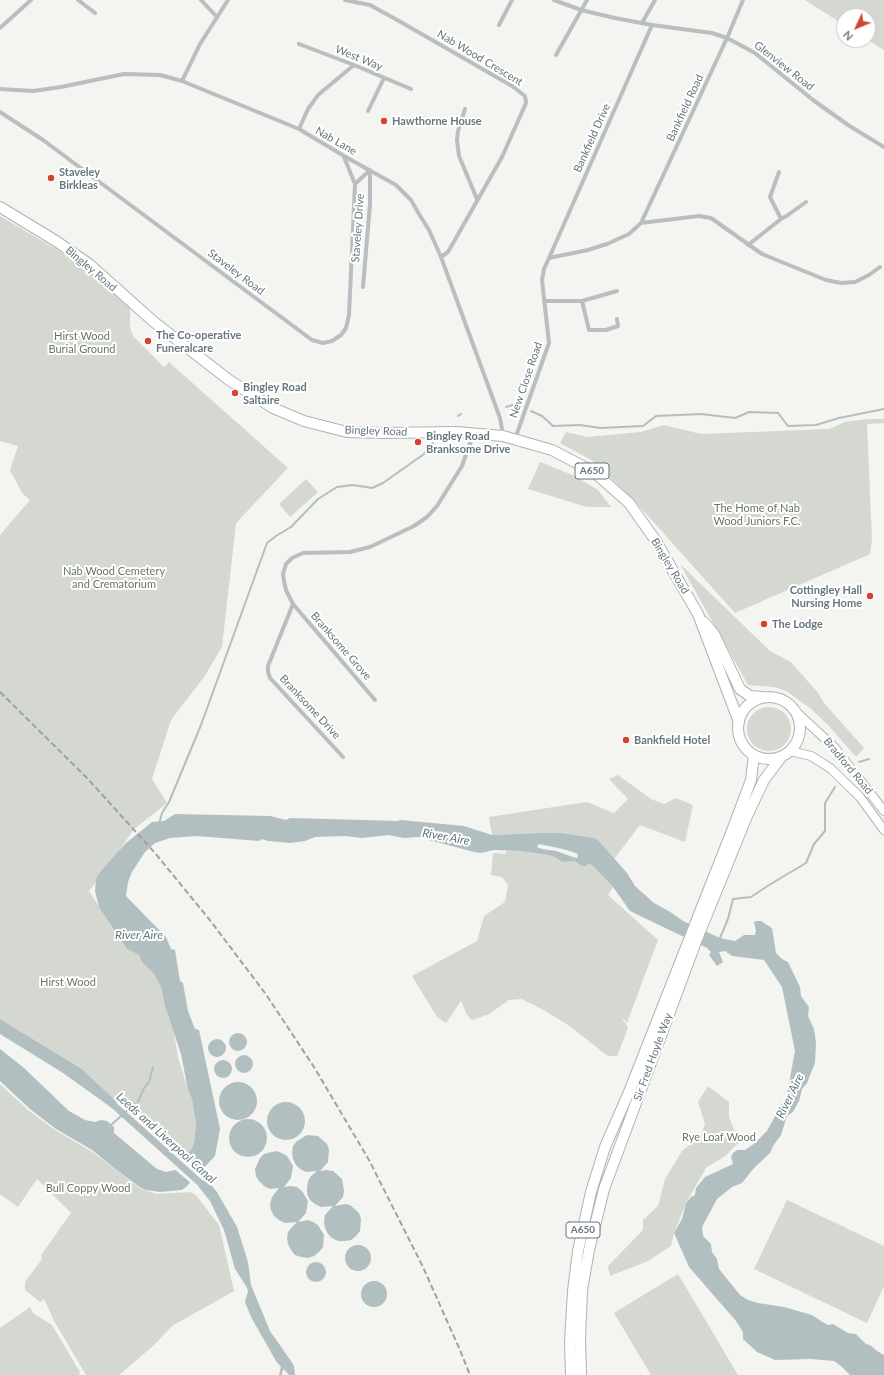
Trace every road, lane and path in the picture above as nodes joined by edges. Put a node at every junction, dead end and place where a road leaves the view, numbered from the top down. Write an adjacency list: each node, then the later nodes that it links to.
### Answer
1 (31, 0): 17 (street)
2 (78, 0): 12 (street)
3 (201, 0): 13 (street)
4 (228, 0): 13 (street)
5 (345, 0): 36 (street, Nab Wood Crescent)
6 (512, 0): 15 (street)
7 (554, 0): 11 (street, Glenview Road)
8 (587, 0): 11 (street)
9 (655, 0): 14 (street)
10 (743, 0): 18 (street, Bankfield Road)
11 (581, 10): 14 (street, Glenview Road); 20 (street)
12 (95, 13)
13 (217, 17): 23 (street)
14 (642, 23): 16 (street, Glenview Road)
15 (499, 25)
16 (652, 25): 18 (street, Glenview Road); 43 (street, Bankfield Drive)
17 (0, 28)
18 (728, 38): 31 (street, Glenview Road); 40 (street, Bankfield Road)
19 (299, 44): 21 (street, West Way)
20 (556, 55)
21 (354, 65): 22 (street, West Way); 29 (street)
22 (384, 78): 25 (street, West Way); 27 (street)
23 (182, 81): 24 (street, Nab Lane); 29 (street, Nab Lane)
24 (0, 89)
25 (411, 89)
26 (465, 109): 36 (street)
27 (368, 111)
28 (0, 112): 35 (street, Staveley Road)
29 (299, 129): 32 (street, Nab Lane)
30 (884, 141): 31 (street)
31 (882, 146)
32 (344, 156): 33 (street, Nab Lane); 35 (street, Staveley Road)
33 (370, 170): 35 (street); 42 (street, Nab Lane); 45 (street, Staveley Drive)
34 (779, 172): 39 (street)
35 (356, 184)
36 (477, 199): 42 (street, Nab Wood Crescent)
37 (806, 202): 39 (street)
38 (0, 207): 50 (highway, Bingley Road / A650)
39 (781, 219): 41 (street)
40 (641, 224): 41 (street); 43 (street)
41 (748, 245): 44 (street)
42 (441, 257): 51 (street, Nab Lane)
43 (549, 258): 47 (street, New Close Road)
44 (880, 267)
45 (363, 287)
46 (617, 291): 48 (street)
47 (544, 301): 48 (street); 52 (street, New Close Road)
48 (582, 302): 49 (street)
49 (617, 319)
50 (474, 432): 51 (highway, Bingley Road / A650); 53 (street)
51 (503, 436): 52 (highway, Bingley Road / A650)
52 (515, 439): 54 (highway, Bingley Road / A650)
53 (293, 604): 56 (street, Branksome Grove); 61 (street, Branksome Drive)
54 (698, 614): 55 (highway, A650); 58 (highway, Bingley Road / A650)
55 (765, 698): 57 (highway, A650); 58 (highway)
56 (375, 700)
57 (792, 708): 59 (highway, A650); 62 (main road, Bradford Road)
58 (739, 722): 60 (highway, A650)
59 (786, 754): 60 (highway); 63 (highway, Sir Fred Hoyle Way / A650); 64 (main road, Bradford Road)
60 (754, 755): 63 (highway, Sir Fred Hoyle Way / A650)
61 (343, 757)
62 (884, 811)
63 (737, 830): 65 (highway, Sir Fred Hoyle Way / A650); 66 (highway, Sir Fred Hoyle Way / A650)
64 (884, 830)
65 (572, 1375)
66 (581, 1375)

